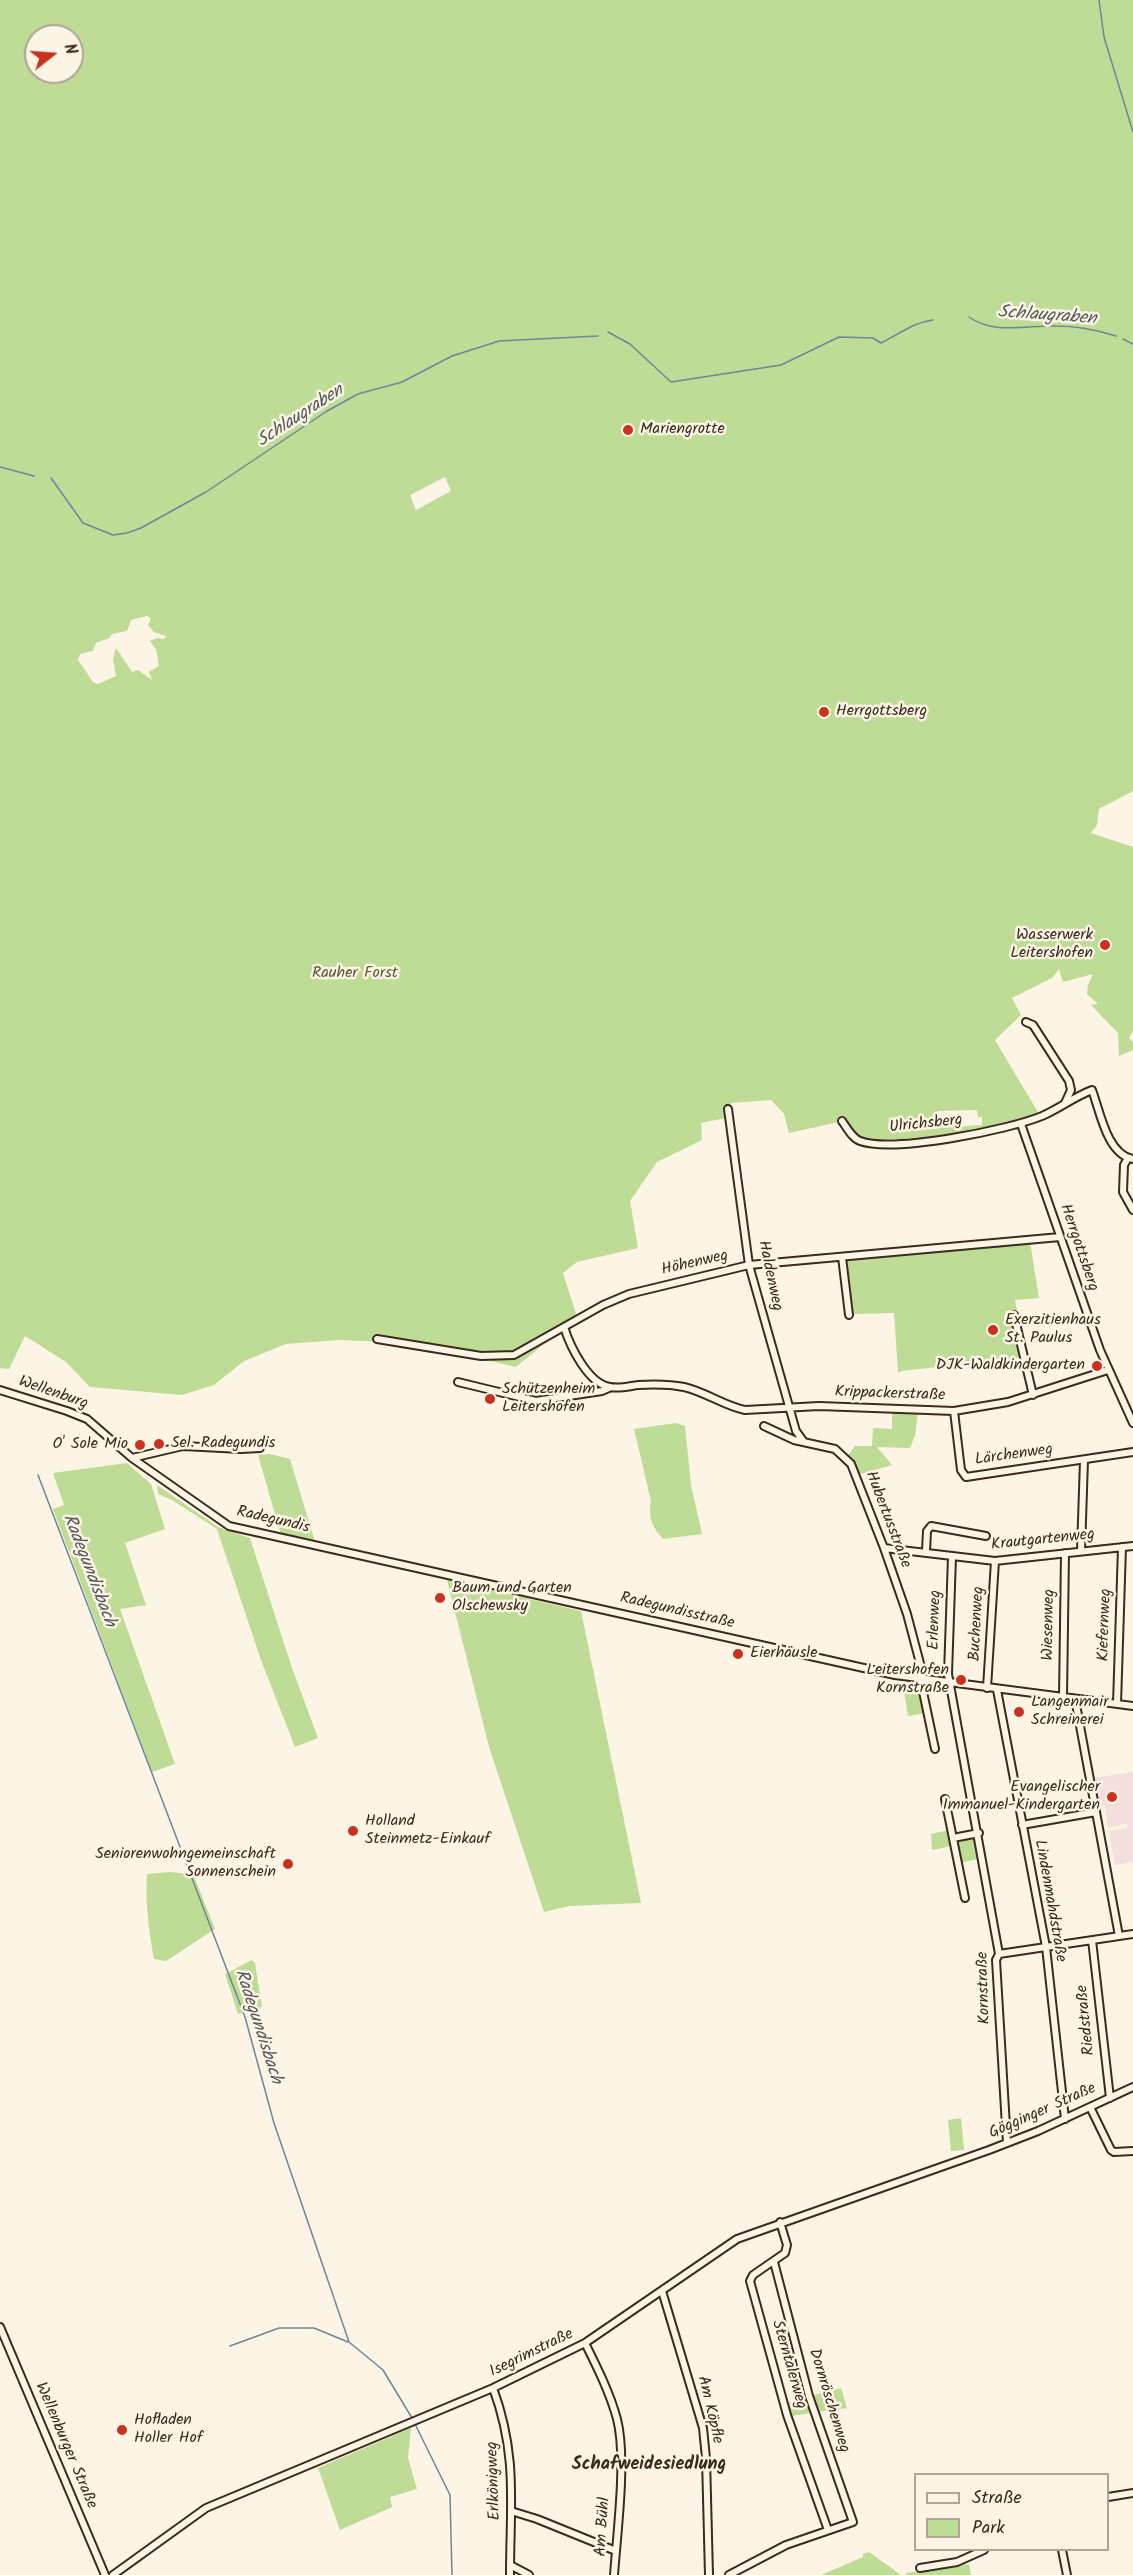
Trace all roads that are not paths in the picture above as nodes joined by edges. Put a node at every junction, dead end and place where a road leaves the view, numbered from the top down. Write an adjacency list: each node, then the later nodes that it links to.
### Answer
1 (1026, 1022): 2 (street)
2 (1065, 1104): 5 (street); 6 (street)
3 (728, 1109): 10 (street, Haldenweg)
4 (842, 1121): 5 (street, Ulrichsberg)
5 (1020, 1124): 8 (street, Herrgottsberg)
6 (1130, 1159): 7 (street)
7 (1133, 1210)
8 (1060, 1237): 9 (street, Höhenweg); 15 (street, Herrgottsberg)
9 (842, 1257): 10 (street, Höhenweg); 11 (street)
10 (749, 1265): 13 (street, Höhenweg); 20 (street, Haldenweg)
11 (849, 1315)
12 (1014, 1315): 19 (street)
13 (564, 1327): 14 (street, Höhenweg); 17 (street)
14 (376, 1339)
15 (1108, 1370): 19 (street, Krippackerstraße); 22 (street, Herrgottsberg)
16 (458, 1382): 17 (street)
17 (609, 1388): 20 (street, Krippackerstraße)
18 (0, 1390): 23 (street, Wellenburg)
19 (1033, 1395): 21 (street, Krippackerstraße)
20 (789, 1407): 21 (street, Krippackerstraße); 25 (street, Haldenweg)
21 (954, 1410): 29 (street, Lärchenweg)
22 (1133, 1423)
23 (96, 1425): 28 (street, Radegundis)
24 (764, 1426): 25 (street, Hubertusstraße)
25 (805, 1443): 33 (street, Hubertusstraße)
26 (260, 1448): 28 (street)
27 (1133, 1452): 29 (street, Lärchenweg)
28 (132, 1458): 39 (street, Radegundis)
29 (1084, 1460): 35 (street)
30 (986, 1536): 34 (street)
31 (1133, 1546): 32 (street, Krautgartenweg)
32 (1122, 1547): 35 (street, Krautgartenweg); 46 (street, Kiefernweg)
33 (884, 1548): 34 (street, Krautgartenweg); 40 (street, Hubertusstraße)
34 (926, 1551): 37 (street, Krautgartenweg)
35 (1081, 1551): 36 (street, Krautgartenweg)
36 (1065, 1553): 38 (street, Krautgartenweg); 44 (street, Wiesenweg)
37 (952, 1557): 38 (street, Krautgartenweg); 41 (street, Erlenweg)
38 (995, 1561): 42 (street, Buchenweg)
39 (426, 1569): 40 (street, Radegundisstraße)
40 (922, 1680): 41 (street, Radegundisstraße); 48 (street)
41 (951, 1683): 42 (street, Radegundisstraße); 52 (street, Kornstraße)
42 (987, 1688): 43 (street, Radegundisstraße)
43 (997, 1690): 44 (street, Radegundisstraße); 51 (street, Lindenmahdstraße)
44 (1063, 1697): 45 (street, Radegundisstraße)
45 (1076, 1699): 46 (street, Radegundisstraße); 50 (street)
46 (1117, 1704): 47 (street, Radegundisstraße)
47 (1133, 1706)
48 (935, 1749)
49 (945, 1799): 53 (street)
50 (1096, 1812): 51 (street); 56 (street)
51 (1022, 1826): 58 (street, Lindenmahdstraße)
52 (979, 1833): 53 (street); 59 (street, Kornstraße)
53 (953, 1838): 54 (street)
54 (965, 1898)
55 (1133, 1934): 56 (street)
56 (1119, 1936): 57 (street)
57 (1092, 1940): 58 (street); 61 (street, Riedstraße)
58 (1046, 1947): 59 (street); 63 (street, Lindenmahdstraße)
59 (999, 1954): 64 (street, Kornstraße)
60 (1133, 2087): 61 (street, Gögginger Straße)
61 (1110, 2098): 62 (street, Gögginger Straße)
62 (1090, 2107): 63 (street, Gögginger Straße); 65 (street)
63 (1065, 2119): 64 (street, Gögginger Straße)
64 (1007, 2143): 66 (street, Gögginger Straße)
65 (1133, 2151)
66 (963, 2160): 67 (street, Isegrimstraße)
67 (780, 2222): 68 (street); 69 (street, Isegrimstraße)
68 (774, 2262): 76 (street, Sterntalerweg); 76 (street, Dornröschenweg)
69 (662, 2291): 71 (street, Isegrimstraße); 87 (street, Am Köpfle)
70 (0, 2327): 82 (street, Wellenburger Straße)
71 (585, 2343): 72 (street, Isegrimstraße); 77 (street, Am Bühl)
72 (493, 2388): 75 (street, Erlkönigweg); 83 (street, Isegrimstraße)
73 (1133, 2493): 74 (street)
74 (1109, 2497)
75 (511, 2511): 77 (street); 80 (street, Erlkönigweg)
76 (828, 2530): 88 (street)
77 (616, 2551): 86 (street, Am Bühl)
78 (982, 2551): 81 (street)
79 (1062, 2551): 89 (street)
80 (510, 2565): 84 (street, Erlkönigweg); 85 (street)
81 (920, 2568)
82 (105, 2575)
83 (113, 2575)
84 (510, 2575)
85 (529, 2575)
86 (614, 2575)
87 (709, 2575)
88 (729, 2575)
89 (1067, 2575)

